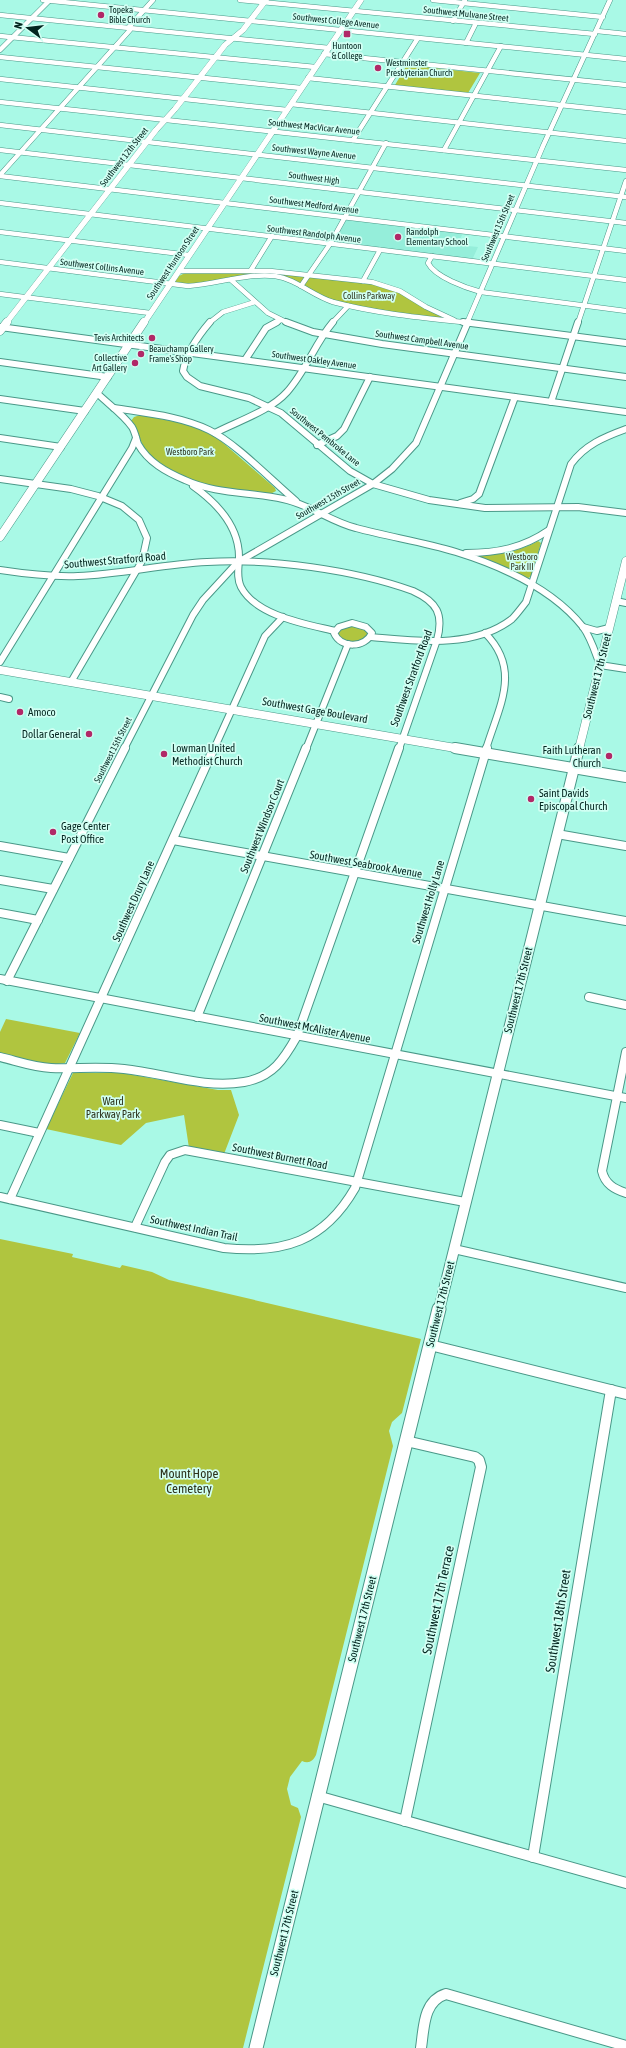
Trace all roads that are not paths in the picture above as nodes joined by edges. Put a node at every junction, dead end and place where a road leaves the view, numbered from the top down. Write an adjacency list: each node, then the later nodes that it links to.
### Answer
1 (43, 0): 2 (street, Southwest College Avenue)
2 (50, 0): 10 (street, Southwest College Avenue); 14 (street)
3 (153, 0): 10 (street)
4 (240, 0): 8 (street, Southwest Mulvane Street)
5 (361, 0): 11 (main road, Southwest Huntoon Street)
6 (433, 0): 9 (street)
7 (610, 0): 13 (street, Southwest 15th Street)
8 (265, 1): 11 (street, Southwest Mulvane Street); 15 (main road, Southwest 12th Street)
9 (464, 1): 13 (street); 16 (street)
10 (144, 10): 15 (street, Southwest College Avenue); 18 (street)
11 (354, 11): 16 (street, Southwest Mulvane Street); 19 (main road, Southwest Huntoon Street)
12 (0, 15): 14 (street)
13 (603, 17): 20 (street, Southwest 15th Street)
14 (32, 18): 18 (street); 23 (street)
15 (251, 20): 19 (street, Southwest College Avenue); 24 (main road, Southwest 12th Street)
16 (453, 21): 17 (street, Southwest Mulvane Street)
17 (476, 23): 20 (street, Southwest Mulvane Street); 26 (street)
18 (130, 28): 24 (street); 28 (street)
19 (341, 29): 25 (street, Southwest College Avenue); 29 (main road, Southwest Huntoon Street)
20 (596, 33): 21 (street, Southwest Mulvane Street); 32 (street, Southwest 15th Street)
21 (626, 34)
22 (0, 36): 23 (street)
23 (13, 37): 28 (street); 30 (street)
24 (233, 38): 29 (street); 34 (main road, Southwest 12th Street)
25 (418, 38): 26 (street, Southwest College Avenue); 36 (street)
26 (466, 43): 27 (street, Southwest College Avenue)
27 (501, 46): 32 (street, Southwest College Avenue); 39 (street)
28 (114, 47): 34 (street); 37 (street)
29 (328, 48): 31 (main road, Southwest Huntoon Street)
30 (0, 50)
31 (324, 54): 36 (street); 38 (main road, Southwest Huntoon Street)
32 (586, 55): 35 (street, Southwest College Avenue); 43 (street, Southwest 15th Street)
33 (0, 57): 37 (street)
34 (216, 57): 38 (street); 40 (main road, Southwest 12th Street)
35 (626, 59)
36 (402, 62): 39 (street); 46 (street)
37 (97, 67): 40 (street); 45 (street)
38 (315, 67): 41 (main road, Southwest Huntoon Street)
39 (487, 71): 43 (street); 48 (street)
40 (200, 77): 47 (street); 49 (main road, Southwest 12th Street)
41 (308, 78): 46 (street); 47 (main road, Southwest Huntoon Street)
42 (0, 79): 45 (street)
43 (574, 80): 44 (street); 51 (street, Southwest 15th Street)
44 (626, 85)
45 (79, 87): 49 (street); 53 (street)
46 (387, 87): 48 (street); 55 (street)
47 (301, 88): 52 (main road, Southwest Huntoon Street)
48 (474, 96): 51 (street); 57 (street)
49 (184, 98): 52 (street); 56 (main road, Southwest 12th Street)
50 (0, 102): 53 (street, Southwest MacVicar Avenue)
51 (562, 105): 54 (street); 61 (street, Southwest 15th Street)
52 (289, 107): 55 (street); 60 (main road, Southwest Huntoon Street)
53 (61, 108): 56 (street, Southwest MacVicar Avenue); 59 (street)
54 (626, 112)
55 (371, 113): 57 (street); 62 (street)
56 (165, 120): 60 (street, Southwest MacVicar Avenue); 64 (main road, Southwest 12th Street)
57 (459, 122): 61 (street); 67 (street)
58 (0, 125): 59 (street, Southwest Wayne Avenue)
59 (40, 130): 64 (street, Southwest Wayne Avenue); 68 (street)
60 (273, 131): 62 (street, Southwest MacVicar Avenue); 69 (main road, Southwest Huntoon Street)
61 (549, 132): 63 (street); 70 (street, Southwest 15th Street)
62 (353, 140): 65 (street, Southwest MacVicar Avenue)
63 (626, 140)
64 (147, 142): 69 (street, Southwest Wayne Avenue); 71 (main road, Southwest 12th Street)
65 (386, 143): 67 (street, Southwest MacVicar Avenue); 72 (street)
66 (0, 150): 68 (street, Southwest High)
67 (444, 150): 70 (street, Southwest MacVicar Avenue)
68 (20, 152): 71 (street, Southwest High); 74 (street)
69 (257, 154): 72 (street, Southwest Wayne Avenue); 75 (main road, Southwest Huntoon Street)
70 (536, 160): 73 (street, Southwest MacVicar Avenue); 77 (street, Southwest 15th Street)
71 (129, 165): 75 (street, Southwest High); 78 (main road, Southwest 12th Street)
72 (373, 167): 77 (street, Southwest Wayne Avenue); 79 (street)
73 (626, 170)
74 (0, 176): 78 (street, Southwest Medford Avenue)
75 (241, 178): 79 (street, Southwest High); 82 (main road, Southwest Huntoon Street)
76 (626, 181): 80 (street)
77 (526, 185): 80 (street, Southwest Wayne Avenue); 83 (street, Southwest 15th Street)
78 (110, 189): 82 (street, Southwest Medford Avenue); 84 (main road, Southwest 12th Street)
79 (359, 192): 83 (street, Southwest High); 85 (street)
80 (624, 196): 86 (street)
81 (0, 203): 84 (street, Southwest Randolph Avenue)
82 (224, 203): 85 (street, Southwest Medford Avenue); 88 (main road, Southwest Huntoon Street)
83 (515, 210): 86 (street, Southwest High); 91 (street, Southwest 15th Street)
84 (90, 214): 88 (street, Southwest Randolph Avenue); 92 (main road, Southwest 12th Street)
85 (345, 217): 91 (street, Southwest Medford Avenue); 93 (street)
86 (613, 222): 87 (street, Southwest High); 94 (street)
87 (626, 224)
88 (208, 228): 90 (street, Southwest Randolph Avenue); 97 (main road, Southwest Huntoon Street)
89 (0, 232): 92 (street)
90 (272, 236): 93 (street, Southwest Randolph Avenue); 102 (street)
91 (504, 237): 94 (street, Southwest Medford Avenue); 100 (street, Southwest 15th Street)
92 (70, 241): 97 (street); 101 (main road, Southwest 12th Street)
93 (330, 244): 95 (street, Southwest Randolph Avenue); 104 (street)
94 (604, 248): 96 (street, Southwest Medford Avenue); 105 (street)
95 (380, 250): 98 (street, Southwest Randolph Avenue); 108 (street)
96 (626, 251)
97 (189, 256): 103 (main road, Southwest Huntoon Street)
98 (432, 256): 100 (street, Southwest Randolph Avenue); 111 (street)
99 (0, 262): 101 (street, Southwest Collins Avenue)
100 (493, 264): 105 (street, Southwest Randolph Avenue); 111 (street, Southwest 15th Street)
101 (49, 268): 109 (street, Southwest Collins Avenue); 113 (main road, Southwest 12th Street)
102 (251, 270): 103 (street, Southwest Collins Avenue); 104 (street, Southwest Collins Avenue)
103 (179, 271): 109 (main road, Southwest Huntoon Street)
104 (310, 274): 108 (street, Southwest Collins Avenue); 110 (street)
105 (595, 276): 107 (street, Southwest Randolph Avenue); 116 (street)
106 (231, 280): 109 (street, Southwest Collins Avenue); 110 (street, Southwest Collins Avenue); 114 (street, Southwest Campbell Avenue)
107 (626, 280)
108 (363, 281): 120 (street, Southwest Collins Avenue)
109 (170, 284): 118 (main road, Southwest Huntoon Street)
110 (301, 286): 115 (street, Southwest Collins Avenue)
111 (481, 292): 116 (street); 121 (street, Southwest 15th Street)
112 (0, 294): 113 (street)
113 (27, 297): 118 (street); 122 (main road, Southwest 12th Street)
114 (255, 302): 119 (street, Southwest Campbell Avenue); 127 (street)
115 (348, 306): 120 (street, Southwest Collins Avenue); 123 (street)
116 (585, 306): 117 (street); 124 (street)
117 (626, 311)
118 (150, 313): 126 (main road, Southwest Huntoon Street)
119 (281, 320): 123 (street, Southwest Campbell Avenue); 129 (street)
120 (457, 321): 121 (street, Southwest Collins Avenue)
121 (468, 323): 124 (street, Southwest Collins Avenue); 128 (street, Southwest 15th Street)
122 (1, 328): 126 (street, Southwest Oakley Avenue)
123 (323, 334): 128 (street, Southwest Campbell Avenue); 131 (street)
124 (574, 336): 125 (street, Southwest Collins Avenue); 132 (street)
125 (626, 343)
126 (130, 344): 127 (street, Southwest Oakley Avenue); 133 (main road, Southwest Huntoon Street)
127 (190, 352): 129 (street, Southwest Oakley Avenue); 141 (street, Southwest Pembroke Lane)
128 (455, 353): 132 (street, Southwest Campbell Avenue); 136 (street, Southwest 15th Street)
129 (244, 360): 131 (street, Southwest Oakley Avenue)
130 (0, 362): 133 (street)
131 (302, 368): 134 (street, Southwest Oakley Avenue); 141 (street)
132 (563, 368): 135 (street, Southwest Campbell Avenue); 140 (street)
133 (108, 377): 137 (main road, Southwest Huntoon Street)
134 (370, 377): 136 (street, Southwest Oakley Avenue); 151 (street)
135 (626, 377)
136 (440, 387): 138 (street, Southwest Oakley Avenue); 157 (street, Southwest 15th Street)
137 (97, 393): 142 (street); 143 (main road, Southwest Huntoon Street)
138 (515, 397): 140 (street, Southwest Oakley Avenue); 161 (street)
139 (0, 399): 143 (street)
140 (551, 402): 144 (street, Southwest Oakley Avenue)
141 (269, 406): 148 (street); 151 (street, Southwest Pembroke Lane)
142 (112, 407): 145 (street); 146 (street)
143 (85, 411): 152 (main road, Southwest Huntoon Street)
144 (626, 412)
145 (144, 414): 146 (street); 148 (street)
146 (128, 422): 150 (street)
147 (626, 429): 167 (street)
148 (215, 433): 159 (street)
149 (0, 438): 152 (street)
150 (136, 438): 153 (street); 154 (street)
151 (317, 445): 157 (street, Southwest Pembroke Lane)
152 (61, 447): 158 (main road, Southwest Huntoon Street)
153 (146, 455): 154 (street); 156 (street)
154 (127, 456): 162 (street)
155 (0, 479): 158 (street)
156 (186, 481): 160 (street); 164 (street)
157 (373, 484): 166 (street, Southwest Pembroke Lane); 170 (street, Southwest 15th Street)
158 (35, 485): 162 (street); 172 (main road, Southwest Huntoon Street)
159 (280, 488): 163 (street); 165 (street)
160 (225, 490): 163 (street); 164 (street)
161 (479, 494): 166 (street); 168 (street)
162 (102, 496): 177 (street); 178 (street)
163 (269, 496): 165 (street)
164 (210, 498): 174 (street)
165 (300, 504): 170 (street)
166 (451, 504): 168 (street, Southwest Pembroke Lane)
167 (556, 508): 168 (street, Southwest Pembroke Lane); 169 (street, Southwest Pembroke Lane); 171 (street)
168 (499, 509)
169 (626, 513)
170 (320, 514): 173 (street); 174 (street, Southwest 15th Street)
171 (549, 529): 173 (street); 179 (street)
172 (0, 537)
173 (456, 552): 179 (street)
174 (238, 562): 177 (street, Southwest Stratford Road); 182 (street); 188 (street, Southwest Stratford Road); 195 (street, Southwest 15th Street)
175 (626, 563): 180 (main road, Southwest 17th Street)
176 (0, 570): 178 (street, Southwest Stratford Road)
177 (136, 570): 178 (street, Southwest Stratford Road); 194 (street)
178 (53, 576): 190 (street)
179 (532, 585): 183 (street); 186 (street)
180 (616, 601): 181 (street); 184 (main road, Southwest 17th Street)
181 (626, 603)
182 (283, 617): 185 (street); 198 (street, Southwest Drury Lane)
183 (583, 627): 184 (street); 191 (street)
184 (609, 628): 191 (main road, Southwest 17th Street)
185 (335, 631): 187 (street); 189 (street)
186 (485, 633): 188 (street); 201 (street, Southwest Holly Lane)
187 (371, 637): 188 (street); 189 (street)
188 (437, 640): 200 (street, Southwest Stratford Road)
189 (348, 644): 199 (street, Southwest Windsor Court)
190 (0, 662)
191 (600, 665): 192 (street); 202 (main road, Southwest 17th Street)
192 (626, 669)
193 (0, 670): 194 (main road, Southwest Gage Boulevard)
194 (71, 682): 195 (main road, Southwest Gage Boulevard)
195 (151, 695): 198 (main road, Southwest Gage Boulevard); 209 (street, Southwest 15th Street)
196 (0, 697): 197 (street)
197 (9, 699)
198 (232, 708): 199 (main road, Southwest Gage Boulevard); 205 (street, Southwest Drury Lane)
199 (316, 723): 200 (main road, Southwest Gage Boulevard); 208 (street, Southwest Windsor Court)
200 (402, 738): 201 (main road, Southwest Gage Boulevard); 210 (street, Southwest Stratford Road)
201 (485, 752): 202 (main road, Southwest Gage Boulevard); 213 (street, Southwest Holly Lane)
202 (574, 767): 203 (main road, Southwest Gage Boulevard); 204 (main road, Southwest 17th Street)
203 (626, 776)
204 (557, 834): 207 (street); 214 (main road, Southwest 17th Street)
205 (173, 840): 208 (street, Southwest Seabrook Avenue); 220 (street, Southwest Drury Lane)
206 (0, 846): 209 (street)
207 (626, 846)
208 (262, 857): 210 (street, Southwest Seabrook Avenue); 222 (street, Southwest Windsor Court)
209 (69, 858): 212 (street, Southwest 15th Street)
210 (354, 873): 213 (street, Southwest Seabrook Avenue); 223 (street, Southwest Stratford Road)
211 (0, 880): 212 (street)
212 (53, 889): 216 (street, Southwest 15th Street)
213 (443, 889): 214 (street, Southwest Seabrook Avenue); 225 (street, Southwest Holly Lane)
214 (539, 905): 217 (street, Southwest Seabrook Avenue); 228 (main road, Southwest 17th Street)
215 (0, 913): 216 (street)
216 (38, 920): 218 (street, Southwest 15th Street)
217 (626, 921)
218 (4, 980): 220 (street, Southwest McAlister Avenue)
219 (589, 997): 221 (street)
220 (101, 998): 222 (street, Southwest McAlister Avenue); 227 (street, Southwest Drury Lane)
221 (626, 1004)
222 (197, 1016): 223 (street, Southwest McAlister Avenue)
223 (297, 1036): 225 (street, Southwest McAlister Avenue); 227 (street, Southwest Stratford Road)
224 (626, 1052): 229 (street)
225 (394, 1054): 228 (street, Southwest McAlister Avenue); 233 (street, Southwest Holly Lane)
226 (0, 1057): 227 (street, Southwest Stratford Road)
227 (70, 1068): 232 (street, Southwest Drury Lane)
228 (498, 1073): 229 (street, Southwest McAlister Avenue); 237 (main road, Southwest 17th Street)
229 (617, 1096): 230 (street, Southwest McAlister Avenue); 234 (street)
230 (626, 1098)
231 (0, 1125): 232 (street)
232 (39, 1134): 236 (street, Southwest Drury Lane)
233 (356, 1182): 237 (street, Southwest Burnett Road); 238 (street, Southwest Indian Trail); 238 (street, Southwest Burnett Road)
234 (626, 1193)
235 (0, 1197): 236 (street, Southwest Indian Trail)
236 (10, 1199): 238 (street, Southwest Indian Trail)
237 (465, 1202): 239 (main road, Southwest 17th Street)
238 (135, 1227)
239 (454, 1249): 240 (street); 241 (main road, Southwest 17th Street)
240 (626, 1288)
241 (430, 1345): 242 (street); 244 (main road, Southwest 17th Street)
242 (611, 1390): 243 (street); 247 (street, Southwest 18th Street)
243 (626, 1394)
244 (406, 1441): 245 (main road, Southwest 17th Street); 246 (street, Southwest 17th Terrace)
245 (317, 1796): 246 (street); 250 (main road, Southwest 17th Street)
246 (405, 1821): 247 (street)
247 (533, 1857): 248 (street)
248 (626, 1883)
249 (626, 2046): 251 (street)
250 (256, 2048)
251 (421, 2048)

